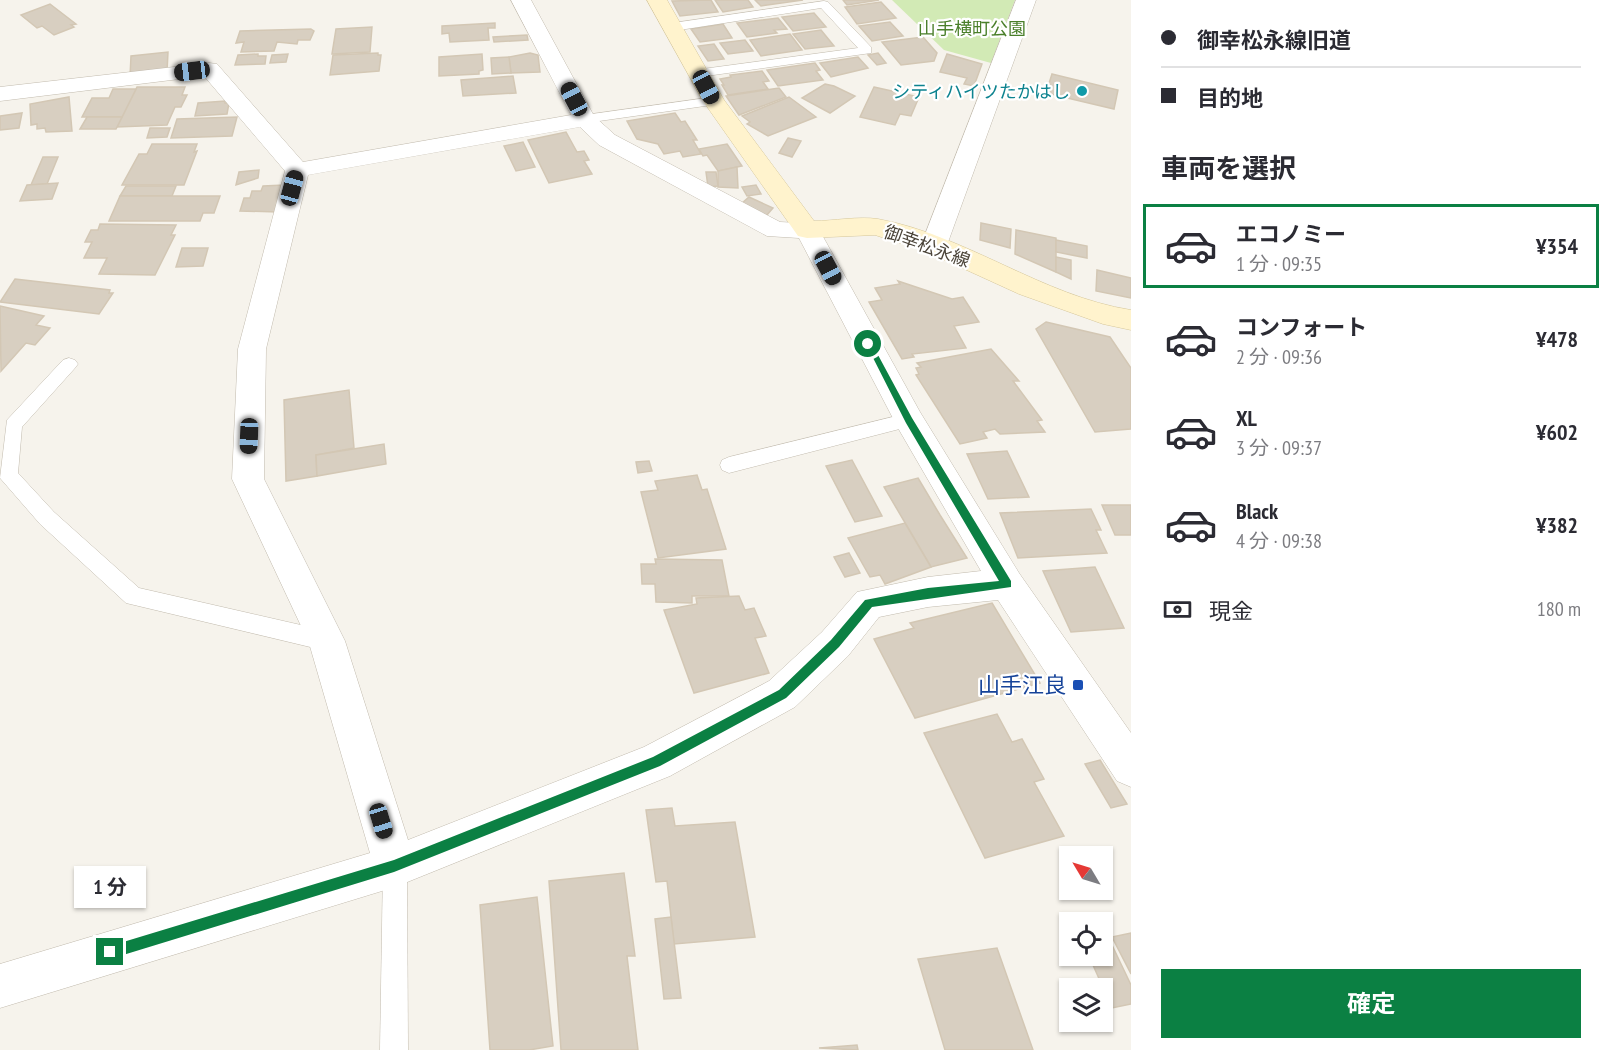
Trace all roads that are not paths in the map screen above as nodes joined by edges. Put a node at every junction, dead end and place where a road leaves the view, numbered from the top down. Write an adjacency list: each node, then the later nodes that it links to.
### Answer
1 (520, 0): 8 (street)
2 (657, 0): 4 (main road)
3 (1026, 0): 11 (street)
4 (673, 27): 5 (main road); 5 (lane)
5 (699, 73): 7 (main road)
6 (0, 94): 9 (street)
7 (714, 101): 8 (lane); 10 (main road)
8 (585, 119): 9 (street); 10 (street)
9 (297, 170): 17 (street)
10 (807, 230): 11 (main road, 御幸松永線); 14 (street)
11 (934, 245): 12 (main road, 御幸松永線)
12 (1131, 320)
13 (69, 363): 17 (lane)
14 (909, 420): 15 (lane); 16 (street)
15 (729, 465)
16 (1007, 584): 18 (street); 19 (street)
17 (327, 641): 19 (street)
18 (1131, 767)
19 (394, 866): 20 (street); 21 (lane)
20 (0, 986)
21 (394, 1050)

